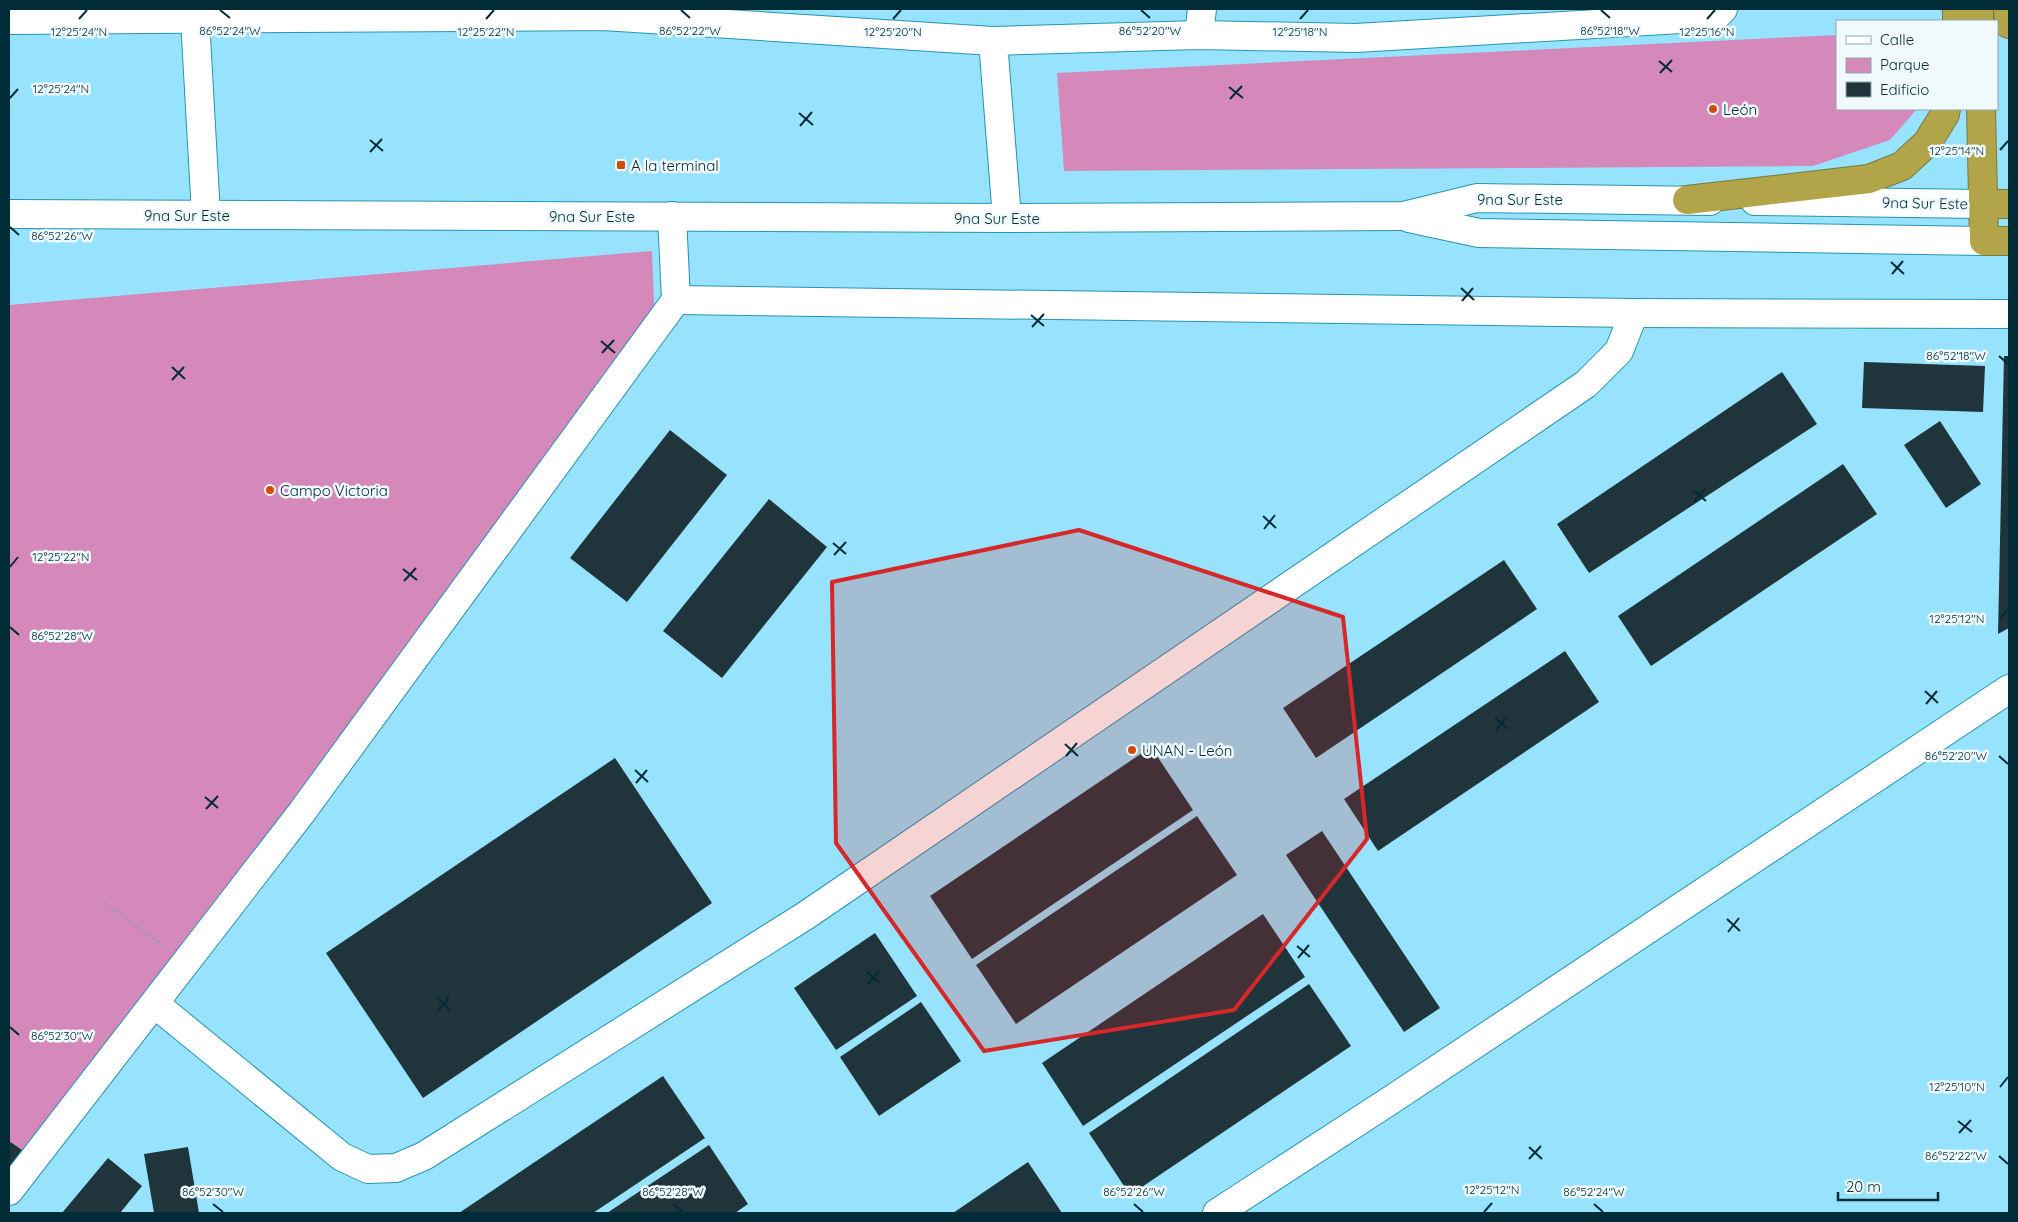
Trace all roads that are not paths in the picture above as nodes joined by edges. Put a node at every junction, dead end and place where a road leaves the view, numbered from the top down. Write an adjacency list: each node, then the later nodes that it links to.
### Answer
1 (1723, 9): 6 (street)
2 (2008, 9): 7 (highway)
3 (603, 12): 4 (street); 8 (street)
4 (195, 19): 5 (street); 14 (street)
5 (9, 20)
6 (1200, 22): 8 (street)
7 (2009, 24)
8 (993, 41): 17 (street)
9 (1946, 110): 11 (highway)
10 (1981, 110): 12 (highway)
11 (1687, 200): 12 (street, 9na Sur Este); 16 (street, 9na Sur Este)
12 (1996, 204): 18 (highway)
13 (9, 214): 14 (street, 9na Sur Este)
14 (206, 215): 15 (street, 9na Sur Este)
15 (672, 216): 17 (street, 9na Sur Este); 19 (street)
16 (1403, 216): 17 (street, 9na Sur Este); 18 (street)
17 (1007, 218)
18 (1996, 241)
19 (676, 300): 20 (street); 23 (street)
20 (1634, 313): 21 (street); 23 (street)
21 (2009, 314)
22 (2009, 688): 25 (street)
23 (154, 1004): 24 (street)
24 (9, 1191)
25 (1217, 1213)

